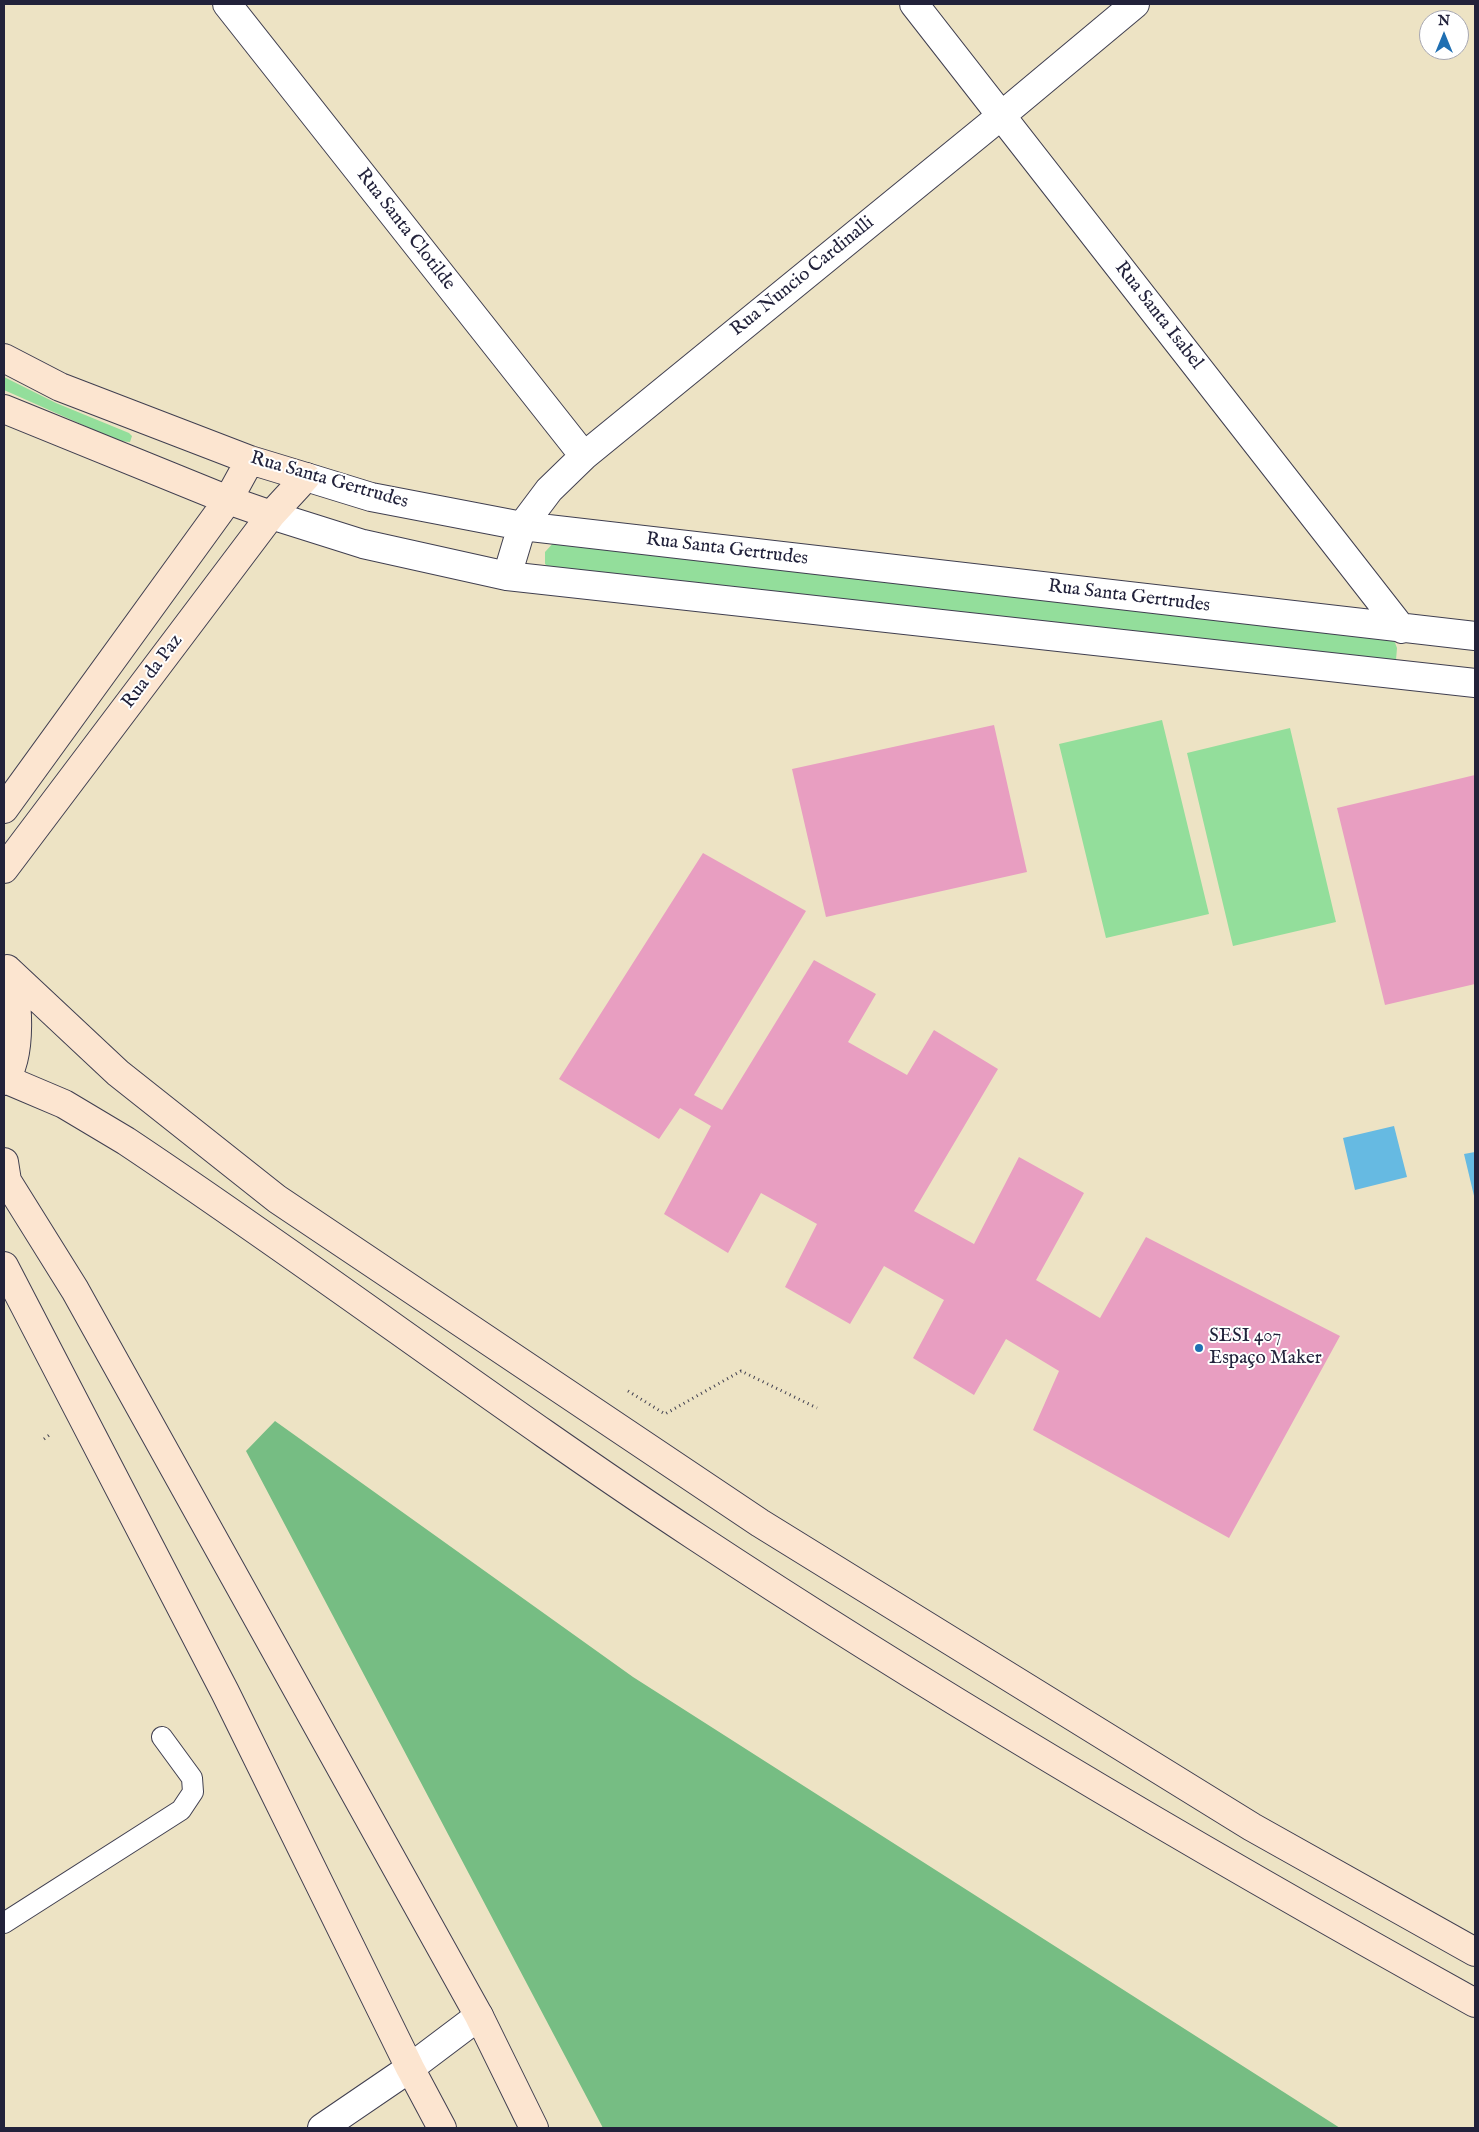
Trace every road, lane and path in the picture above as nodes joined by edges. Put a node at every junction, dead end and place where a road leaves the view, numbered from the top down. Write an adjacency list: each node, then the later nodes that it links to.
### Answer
1 (227, 4): 7 (street, Rua Santa Clotilde)
2 (914, 4): 4 (street, Rua Santa Isabel)
3 (1135, 4): 4 (street, Rua Nuncio Cardinalli)
4 (1002, 115): 7 (street, Rua Nuncio Cardinalli); 14 (street, Rua Santa Isabel)
5 (4, 358): 8 (street, Rua Santa Gertrudes)
6 (4, 409): 10 (street)
7 (584, 456): 12 (street, Rua Nuncio Cardinalli)
8 (250, 460): 9 (street, Rua Santa Gertrudes); 10 (street)
9 (306, 477): 11 (street, Rua da Paz); 12 (street, Rua Santa Gertrudes)
10 (228, 500): 11 (street); 17 (street)
11 (271, 515): 13 (street); 18 (street, Rua da Paz)
12 (522, 526): 13 (street, Rua Nuncio Cardinalli); 14 (street, Rua Santa Gertrudes)
13 (507, 576): 16 (street)
14 (1402, 629): 15 (street, Rua Santa Gertrudes)
15 (1475, 636)
16 (1475, 683)
17 (4, 809)
18 (4, 869)
19 (6, 967): 20 (street); 27 (street)
20 (5, 1080): 28 (street)
21 (4, 1162): 29 (street)
22 (4, 1266): 30 (street)
23 (624, 1389): 24 (path)
24 (817, 1408)
25 (162, 1737): 26 (lane)
26 (4, 1923)
27 (1475, 1952)
28 (1475, 2003)
29 (479, 2016): 30 (street); 33 (street)
30 (410, 2068): 31 (street); 32 (street)
31 (322, 2128)
32 (442, 2128)
33 (534, 2128)

